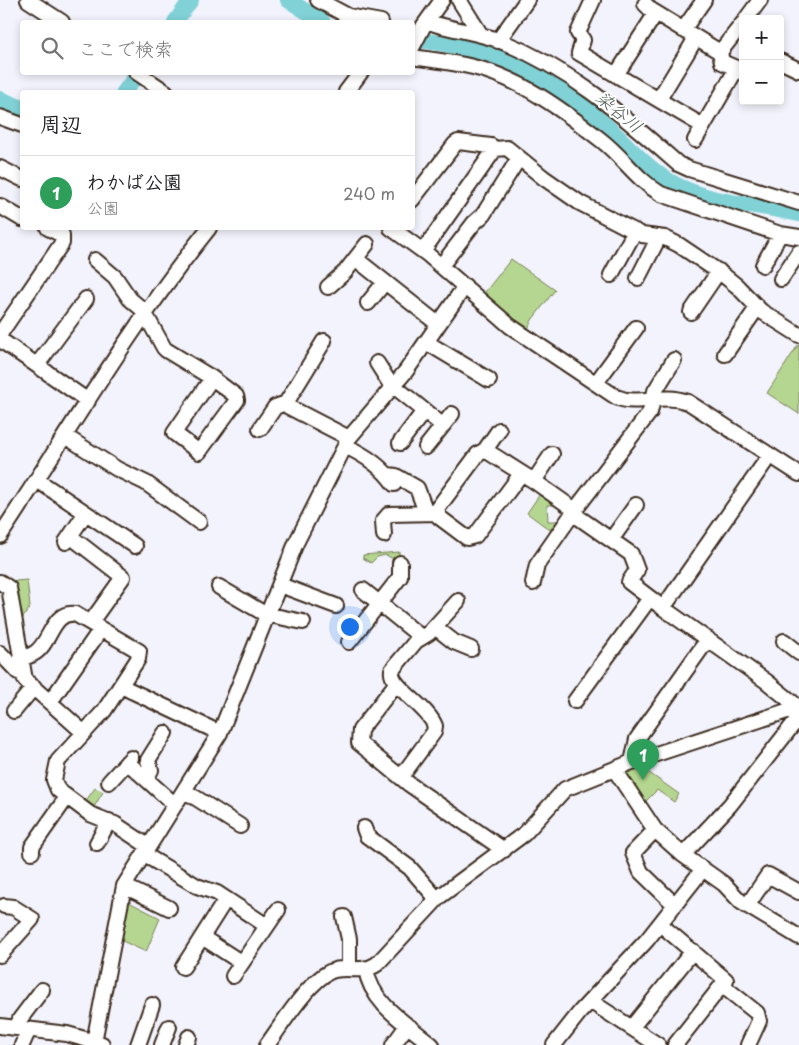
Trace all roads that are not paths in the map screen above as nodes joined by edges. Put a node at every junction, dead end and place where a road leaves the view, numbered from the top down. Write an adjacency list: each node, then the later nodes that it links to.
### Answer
1 (28, 0): 11 (street)
2 (318, 0): 12 (street)
3 (442, 0): 13 (street)
4 (459, 0): 16 (street)
5 (527, 0): 19 (street)
6 (593, 0): 28 (street)
7 (704, 0): 15 (street)
8 (760, 0): 10 (street)
9 (646, 4): 15 (street); 28 (street)
10 (749, 15)
11 (59, 20)
12 (370, 20)
13 (421, 25): 16 (street); 18 (street)
14 (739, 28): 20 (street)
15 (683, 30): 17 (street)
16 (481, 35): 19 (street)
17 (696, 38): 20 (street); 32 (street)
18 (415, 40)
19 (498, 41): 42 (street)
20 (720, 52): 23 (street)
21 (415, 58): 49 (street)
22 (784, 64): 24 (street)
23 (739, 70)
24 (799, 70)
25 (739, 72): 35 (street)
26 (139, 75): 29 (street)
27 (359, 75): 31 (street)
28 (616, 75): 32 (street)
29 (148, 86): 30 (street)
30 (160, 90)
31 (348, 90)
32 (659, 99): 35 (street)
33 (0, 117): 34 (street)
34 (20, 124)
35 (703, 126): 36 (street)
36 (695, 140)
37 (495, 149): 38 (street); 41 (street); 53 (street)
38 (519, 158): 48 (street); 58 (street)
39 (0, 168): 40 (street)
40 (20, 178)
41 (415, 196)
42 (799, 203)
43 (1, 210): 44 (street)
44 (20, 218)
45 (52, 230): 79 (street)
46 (206, 230): 70 (street)
47 (394, 230): 53 (street)
48 (635, 231): 50 (street); 60 (street)
49 (780, 234): 51 (street); 57 (street)
50 (659, 237): 59 (street); 61 (street)
51 (799, 238)
52 (367, 244): 55 (street)
53 (423, 251): 58 (street)
54 (799, 252): 62 (street)
55 (356, 259): 63 (street); 65 (street)
56 (95, 260): 70 (street)
57 (763, 265)
58 (441, 266): 64 (street)
59 (719, 271): 68 (street); 69 (street)
60 (611, 274)
61 (638, 278)
62 (781, 280)
63 (384, 282): 67 (street); 71 (street)
64 (465, 286): 71 (street); 82 (street)
65 (328, 287)
66 (86, 299): 79 (street)
67 (368, 303)
68 (757, 308): 73 (street); 76 (street)
69 (691, 312)
70 (144, 314): 80 (street); 85 (street)
71 (438, 324): 75 (street)
72 (636, 328): 82 (street)
73 (799, 335)
74 (324, 341): 86 (street)
75 (426, 342): 81 (street); 83 (street)
76 (725, 354)
77 (674, 360): 84 (street)
78 (377, 363): 83 (street)
79 (37, 365): 85 (street)
80 (212, 378): 80 (street)
81 (489, 380)
82 (596, 383): 84 (street)
83 (394, 386): 87 (street); 93 (street)
84 (654, 398): 98 (street); 104 (street)
85 (88, 401): 92 (street)
86 (286, 403): 90 (street); 93 (street)
87 (424, 411): 89 (street); 94 (street)
88 (452, 414): 89 (street)
89 (442, 425): 95 (street)
90 (260, 429)
91 (499, 430): 96 (street)
92 (65, 436): 101 (street); 107 (street)
93 (347, 442): 105 (street); 115 (street)
94 (400, 443)
95 (426, 447)
96 (485, 450): 99 (street); 105 (street)
97 (552, 454): 102 (street)
98 (770, 455): 100 (street); 122 (street)
99 (521, 474): 102 (street); 105 (street)
100 (799, 474)
101 (37, 480): 106 (street); 109 (street)
102 (534, 480): 104 (street)
103 (636, 505): 110 (street)
104 (575, 510): 110 (street); 114 (street)
105 (432, 512): 108 (street)
106 (85, 514): 111 (street); 125 (street)
107 (198, 522)
108 (384, 535)
109 (0, 536)
110 (611, 540): 118 (street)
111 (134, 546)
112 (400, 563): 120 (street)
113 (0, 582): 134 (street)
114 (532, 583)
115 (280, 585): 121 (street); 123 (street)
116 (219, 587): 123 (street)
117 (363, 590): 120 (street)
118 (650, 598): 122 (street); 139 (street)
119 (458, 601): 126 (street)
120 (379, 604): 127 (street); 130 (street)
121 (336, 606)
122 (663, 608): 128 (street)
123 (266, 613): 124 (street); 146 (street)
124 (303, 622)
125 (96, 626): 134 (street); 137 (street); 140 (street)
126 (435, 627): 127 (street); 131 (street)
127 (421, 637): 136 (street)
128 (708, 639): 141 (street); 147 (street)
129 (784, 641): 132 (street)
130 (348, 642)
131 (471, 649)
132 (799, 653)
133 (3, 656): 135 (street)
134 (21, 657): 135 (street)
135 (23, 672): 138 (street)
136 (395, 685): 149 (street); 149 (street)
137 (120, 686): 144 (street); 146 (street)
138 (34, 688): 140 (street); 142 (street)
139 (575, 701)
140 (50, 702): 144 (street)
141 (799, 707): 147 (street)
142 (14, 711)
143 (799, 717): 163 (street)
144 (83, 732): 153 (street)
145 (165, 733): 150 (street)
146 (220, 733): 152 (street)
147 (632, 762): 148 (street)
148 (615, 770): 158 (street); 161 (street)
149 (401, 777): 161 (street)
150 (146, 780): 151 (street); 154 (street)
151 (110, 782)
152 (184, 791): 154 (street); 156 (street)
153 (67, 797): 155 (street); 162 (street)
154 (175, 805): 160 (street)
155 (109, 821): 159 (street); 160 (street)
156 (240, 826)
157 (364, 828): 168 (street)
158 (655, 830): 163 (street); 169 (street)
159 (97, 842)
160 (147, 850): 165 (street); 167 (street)
161 (504, 850): 168 (street)
162 (32, 852)
163 (683, 855): 164 (street)
164 (703, 870): 169 (street); 170 (street)
165 (124, 886): 172 (street); 196 (street)
166 (799, 892): 170 (street)
167 (226, 899): 176 (street); 177 (street)
168 (437, 899): 183 (street)
169 (674, 905): 175 (street)
170 (747, 906): 178 (street)
171 (1, 907): 180 (street)
172 (169, 908)
173 (278, 910): 176 (street)
174 (344, 917): 184 (street)
175 (660, 924): 179 (street); 188 (street)
176 (267, 926): 181 (street)
177 (202, 937): 181 (street); 182 (street)
178 (799, 937)
179 (693, 951): 186 (street); 193 (street)
180 (0, 955)
181 (242, 963): 185 (street)
182 (183, 967)
183 (366, 969): 184 (street); 192 (street)
184 (349, 970): 201 (street)
185 (233, 976)
186 (723, 986): 197 (street); 206 (street)
187 (42, 990): 194 (street)
188 (590, 1001): 193 (street); 204 (street)
189 (152, 1005): 199 (street)
190 (0, 1026): 194 (street)
191 (169, 1027): 200 (street)
192 (410, 1027): 202 (street); 203 (street)
193 (632, 1027): 205 (street)
194 (23, 1028): 195 (street); 198 (street)
195 (78, 1041): 196 (street)
196 (100, 1044)
197 (750, 1044)
198 (22, 1045)
199 (138, 1045)
200 (162, 1045)
201 (267, 1045)
202 (393, 1045)
203 (432, 1045)
204 (554, 1045)
205 (658, 1045)
206 (675, 1045)

